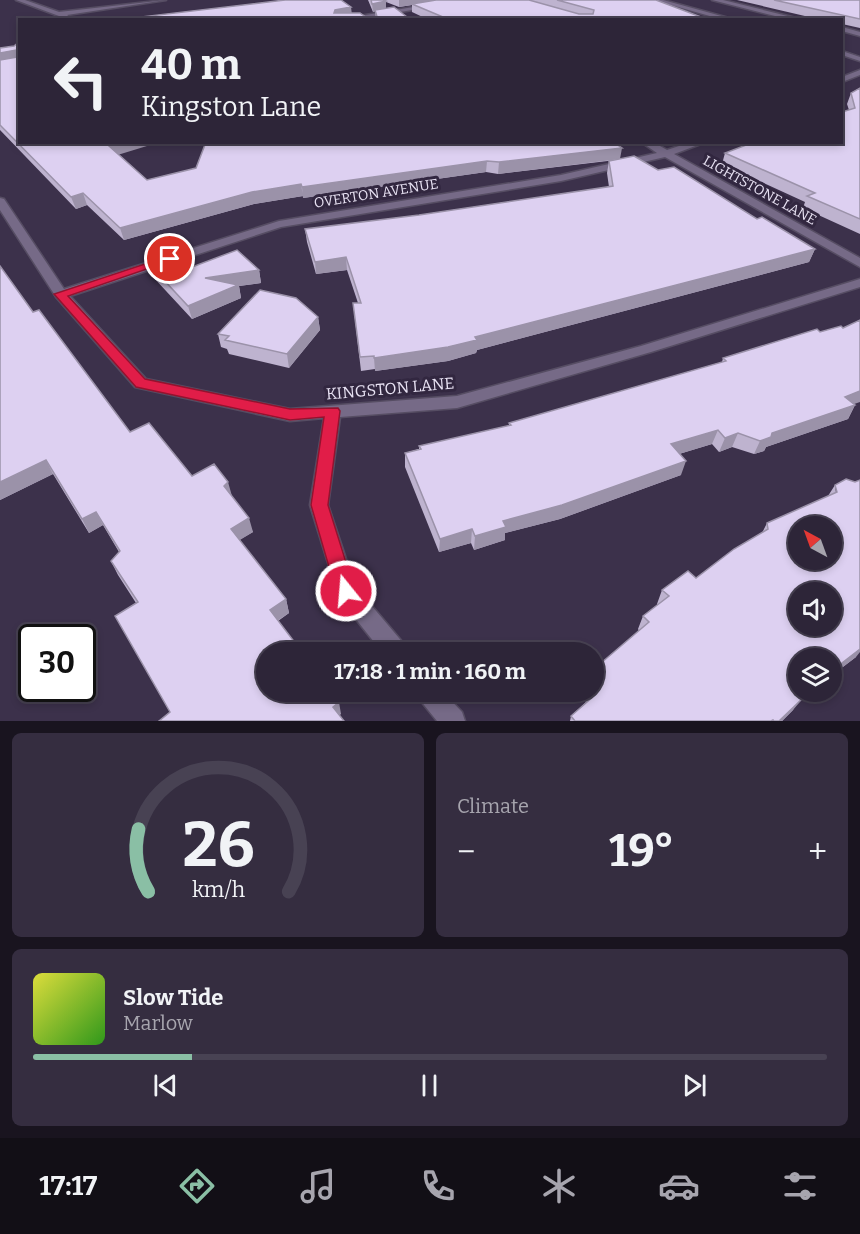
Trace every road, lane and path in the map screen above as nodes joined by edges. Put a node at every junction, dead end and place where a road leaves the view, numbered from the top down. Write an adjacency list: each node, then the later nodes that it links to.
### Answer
1 (19, 0): 6 (street)
2 (164, 0): 6 (street)
3 (467, 0): 7 (street)
4 (656, 0): 11 (street)
5 (715, 0): 12 (street)
6 (59, 14): 8 (street)
7 (374, 15): 9 (street); 10 (street)
8 (68, 18)
9 (353, 18)
10 (380, 18)
11 (725, 18)
12 (792, 18)
13 (843, 29): 14 (street)
14 (860, 34)
15 (843, 53): 16 (street)
16 (860, 59)
17 (860, 72): 18 (street)
18 (843, 80)
19 (648, 144): 21 (street, LIGHTSTONE LANE)
20 (696, 144): 21 (street, OVERTON AVENUE)
21 (666, 154): 23 (street, LIGHTSTONE LANE); 25 (street, OVERTON AVENUE)
22 (0, 201): 25 (street, KINGSTON LANE)
23 (860, 263)
24 (860, 283): 26 (street, KINGSTON LANE)
25 (60, 294): 26 (street, KINGSTON LANE)
26 (333, 411): 27 (street)
27 (388, 642)
28 (437, 702): 29 (street)
29 (453, 721)

